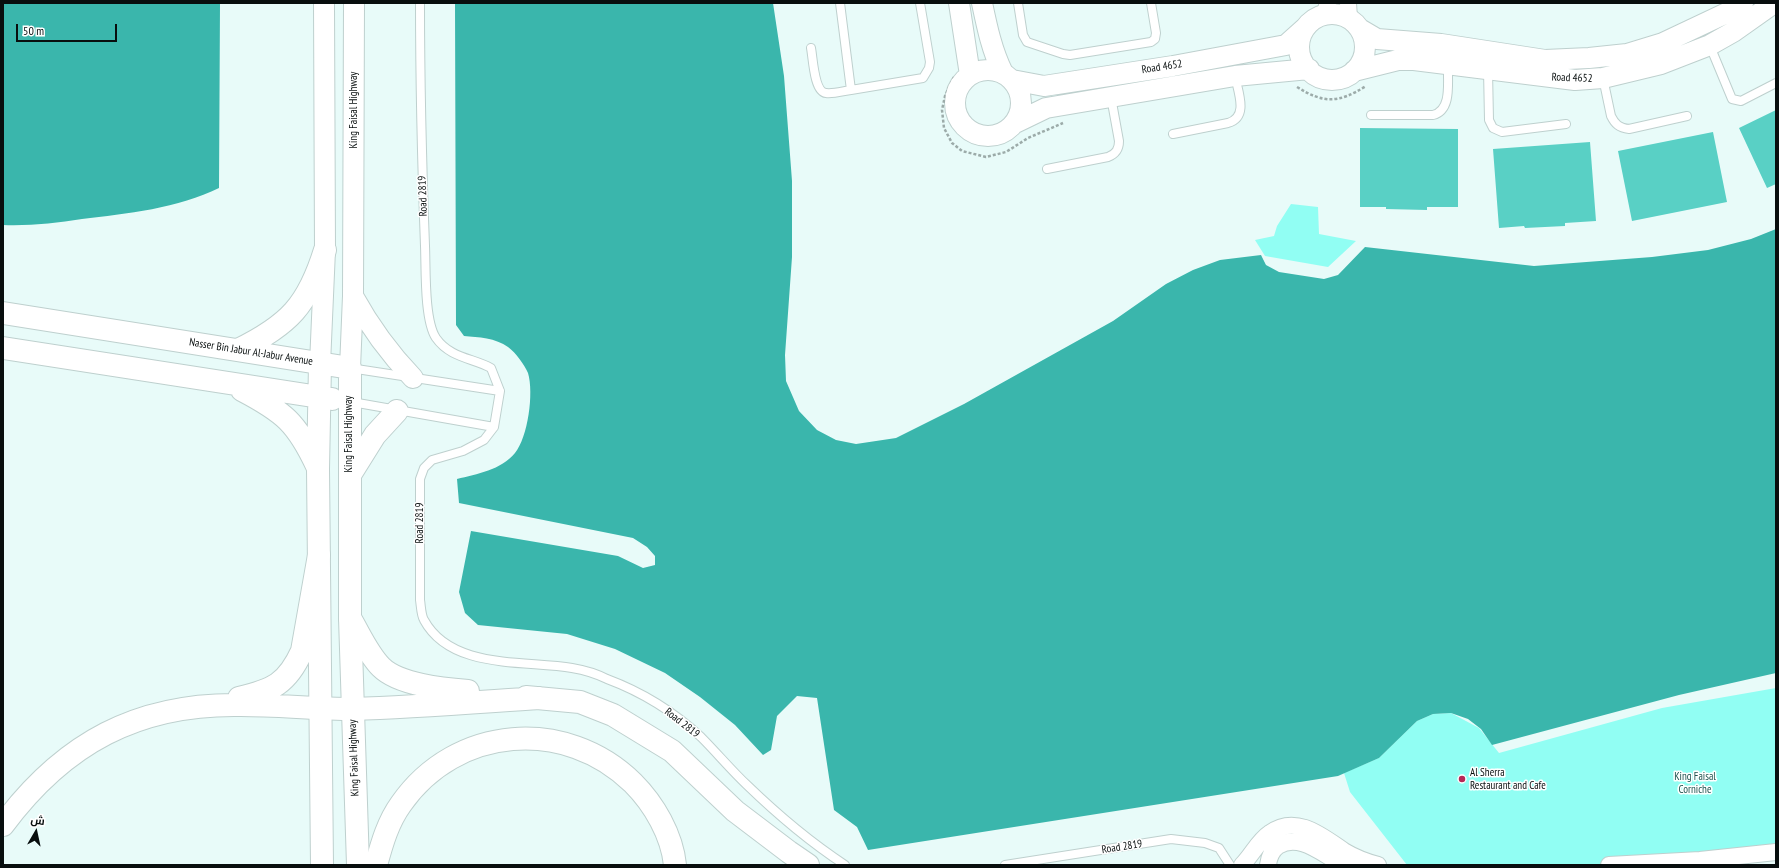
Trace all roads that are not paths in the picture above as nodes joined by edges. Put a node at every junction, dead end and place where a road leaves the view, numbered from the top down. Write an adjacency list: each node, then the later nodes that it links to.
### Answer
1 (324, 3): 34 (street)
2 (354, 3): 35 (street, King Faisal Highway)
3 (420, 3): 43 (lane, Road 2819)
4 (840, 3): 26 (lane)
5 (920, 3): 26 (lane)
6 (959, 3): 21 (street)
7 (982, 3): 22 (street)
8 (1018, 3): 9 (lane)
9 (1151, 3)
10 (1743, 3): 13 (street, Road 4652)
11 (1774, 3): 15 (street, Road 4652)
12 (1326, 9): 13 (street); 14 (street)
13 (1352, 17): 20 (street)
14 (1305, 28): 18 (street); 22 (street, Road 4652)
15 (1710, 45): 24 (street, Road 4652); 25 (lane)
16 (811, 48): 26 (lane)
17 (1448, 63): 19 (street, Road 4652); 20 (street, Road 4652); 28 (lane)
18 (1308, 69): 20 (street); 23 (street, Road 4652)
19 (1488, 70): 24 (street, Road 4652); 31 (lane)
20 (1354, 71)
21 (970, 75): 22 (street); 30 (street)
22 (1007, 76): 30 (street)
23 (1235, 76): 27 (street, Road 4652); 32 (lane)
24 (1603, 78): 29 (lane)
25 (1776, 83)
26 (851, 90)
27 (1111, 97): 30 (street, Road 4652); 33 (lane)
28 (1371, 115)
29 (1687, 116)
30 (1015, 123)
31 (1566, 124)
32 (1173, 134)
33 (1047, 169)
34 (325, 250): 38 (main road); 39 (street)
35 (353, 296): 40 (street, King Faisal Highway); 41 (street)
36 (3, 313): 38 (main road, Nasser Bin Jabur Al-Jabur Avenue)
37 (3, 348): 42 (main road)
38 (238, 350): 39 (main road, Nasser Bin Jabur Al-Jabur Avenue)
39 (320, 364): 40 (main road, Nasser Bin Jabur Al-Jabur Avenue); 44 (main road)
40 (350, 368): 41 (lane, Nasser Bin Jabur Al-Jabur Avenue); 45 (main road, King Faisal Highway)
41 (413, 378): 43 (lane, Nasser Bin Jabur Al-Jabur Avenue)
42 (225, 381): 44 (main road); 48 (main road)
43 (500, 391): 47 (lane)
44 (319, 397): 45 (main road); 48 (main road)
45 (349, 402): 46 (lane); 49 (main road, King Faisal Highway)
46 (397, 411): 47 (lane); 49 (main road)
47 (494, 427): 63 (lane, Road 2819)
48 (318, 469): 50 (main road)
49 (349, 478): 51 (main road, King Faisal Highway)
50 (319, 555): 53 (main road); 54 (main road)
51 (350, 618): 52 (main road); 55 (main road, King Faisal Highway)
52 (540, 698): 55 (main road); 62 (main road)
53 (193, 707): 54 (main road); 56 (main road)
54 (320, 707): 55 (main road); 58 (main road)
55 (352, 709): 59 (main road, King Faisal Highway)
56 (3, 825)
57 (1776, 852): 70 (street)
58 (322, 865)
59 (358, 865)
60 (376, 865): 61 (main road)
61 (675, 865)
62 (808, 865)
63 (845, 865)
64 (1005, 865): 65 (lane, Road 2819)
65 (1230, 865)
66 (1242, 865): 69 (street)
67 (1268, 865): 68 (street)
68 (1344, 865)
69 (1378, 865)
70 (1609, 865)

